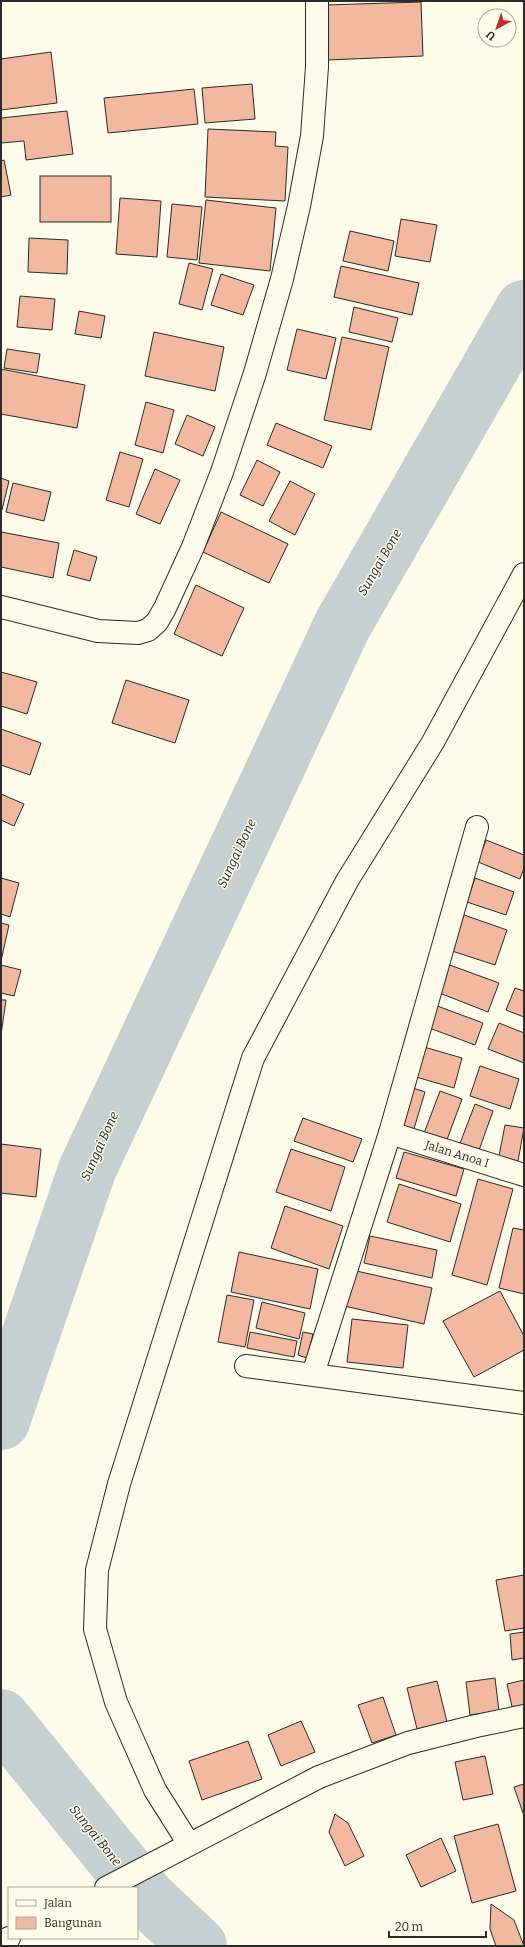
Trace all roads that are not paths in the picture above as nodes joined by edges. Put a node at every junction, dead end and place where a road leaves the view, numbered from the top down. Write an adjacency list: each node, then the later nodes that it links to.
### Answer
1 (317, 1): 3 (street)
2 (524, 574): 11 (street)
3 (1, 607)
4 (477, 827): 5 (street)
5 (390, 1133): 6 (street, Jalan Anoa I); 8 (street)
6 (524, 1175)
7 (246, 1366): 8 (street)
8 (313, 1374): 9 (street)
9 (524, 1403)
10 (524, 1716): 11 (street)
11 (185, 1846): 12 (street)
12 (108, 1887)

